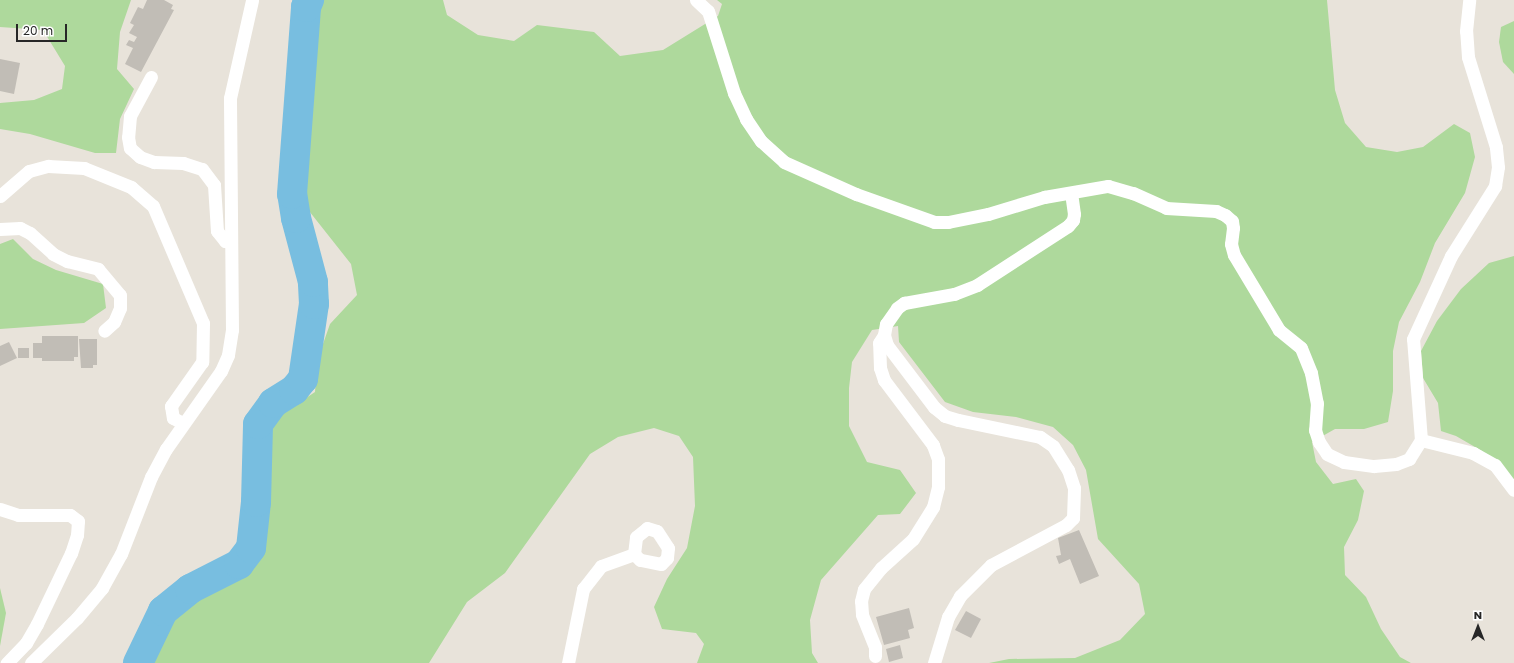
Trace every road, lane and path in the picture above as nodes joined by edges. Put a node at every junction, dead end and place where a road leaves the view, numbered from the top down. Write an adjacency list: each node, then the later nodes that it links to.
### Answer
1 (252, 0): 8 (street)
2 (696, 0): 5 (street)
3 (1469, 0): 12 (street)
4 (151, 77): 8 (street)
5 (1071, 193): 10 (street); 12 (street)
6 (0, 196): 11 (street)
7 (0, 230): 9 (street)
8 (231, 242): 11 (street)
9 (104, 331)
10 (884, 335): 16 (street); 20 (street)
11 (183, 423): 18 (street)
12 (1421, 440): 13 (street)
13 (1514, 490)
14 (0, 509): 17 (street)
15 (634, 554): 19 (street)
16 (875, 656)
17 (7, 663)
18 (32, 663)
19 (568, 663)
20 (934, 663)

